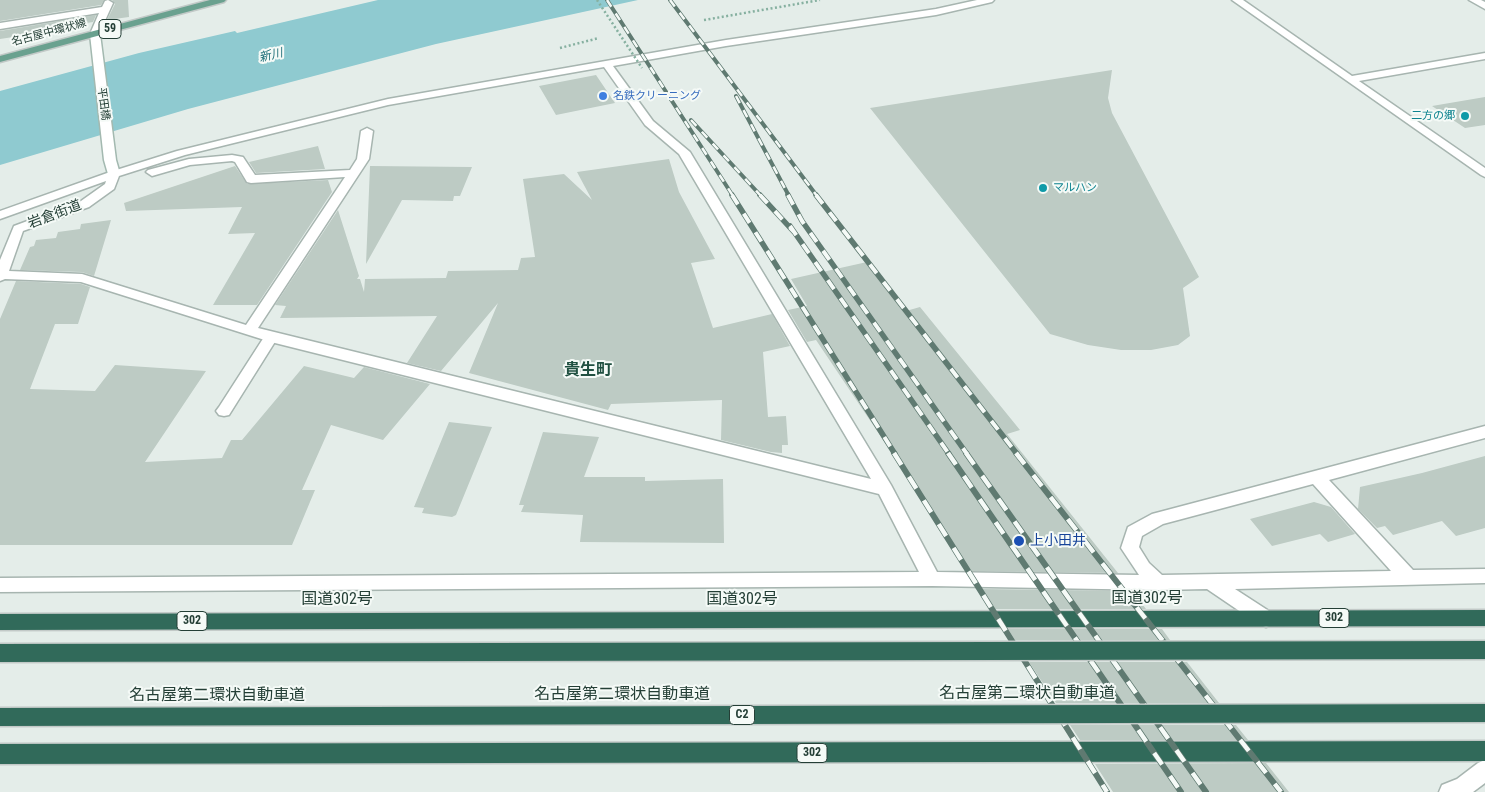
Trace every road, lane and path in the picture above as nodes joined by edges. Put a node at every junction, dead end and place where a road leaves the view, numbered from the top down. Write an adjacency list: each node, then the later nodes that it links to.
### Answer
1 (221, 0): 11 (main road, 名古屋中環状線 / 59)
2 (597, 0): 15 (path, bridge)
3 (820, 0): 9 (path)
4 (989, 0): 14 (street)
5 (1237, 0): 16 (street)
6 (1474, 0): 8 (street)
7 (108, 5): 10 (street); 11 (street)
8 (1485, 6)
9 (704, 20)
10 (0, 26)
11 (94, 34): 13 (main road, 名古屋中環状線 / 59); 20 (street, 平田橋)
12 (1485, 56): 16 (street)
13 (0, 59)
14 (607, 64): 20 (street); 28 (street)
15 (642, 68)
16 (1350, 79): 19 (street)
17 (367, 130): 18 (street)
18 (354, 173): 20 (street); 23 (street)
19 (1485, 173)
20 (113, 178): 21 (street); 22 (street, 岩倉街道)
21 (0, 215)
22 (0, 276): 23 (street)
23 (250, 330): 24 (street)
24 (271, 337): 25 (street); 28 (street)
25 (224, 411)
26 (1485, 432): 27 (street)
27 (1317, 477): 30 (street); 33 (street)
28 (884, 489): 31 (street)
29 (1485, 576): 30 (street)
30 (1409, 578): 32 (street)
31 (932, 579): 33 (street); 34 (street)
32 (1210, 582): 33 (street); 36 (street)
33 (1158, 583)
34 (0, 584)
35 (1485, 618): 36 (highway, 国道302号 / 302)
36 (1266, 619): 37 (highway, 国道302号 / 302)
37 (0, 622)
38 (1485, 650): 39 (highway, bridge)
39 (0, 653)
40 (1485, 713): 41 (highway, 名古屋第二環状自動車道 / C2, bridge)
41 (0, 717)
42 (1485, 752): 43 (highway, 302)
43 (0, 754)
44 (1485, 770): 45 (street)
45 (1448, 792)

